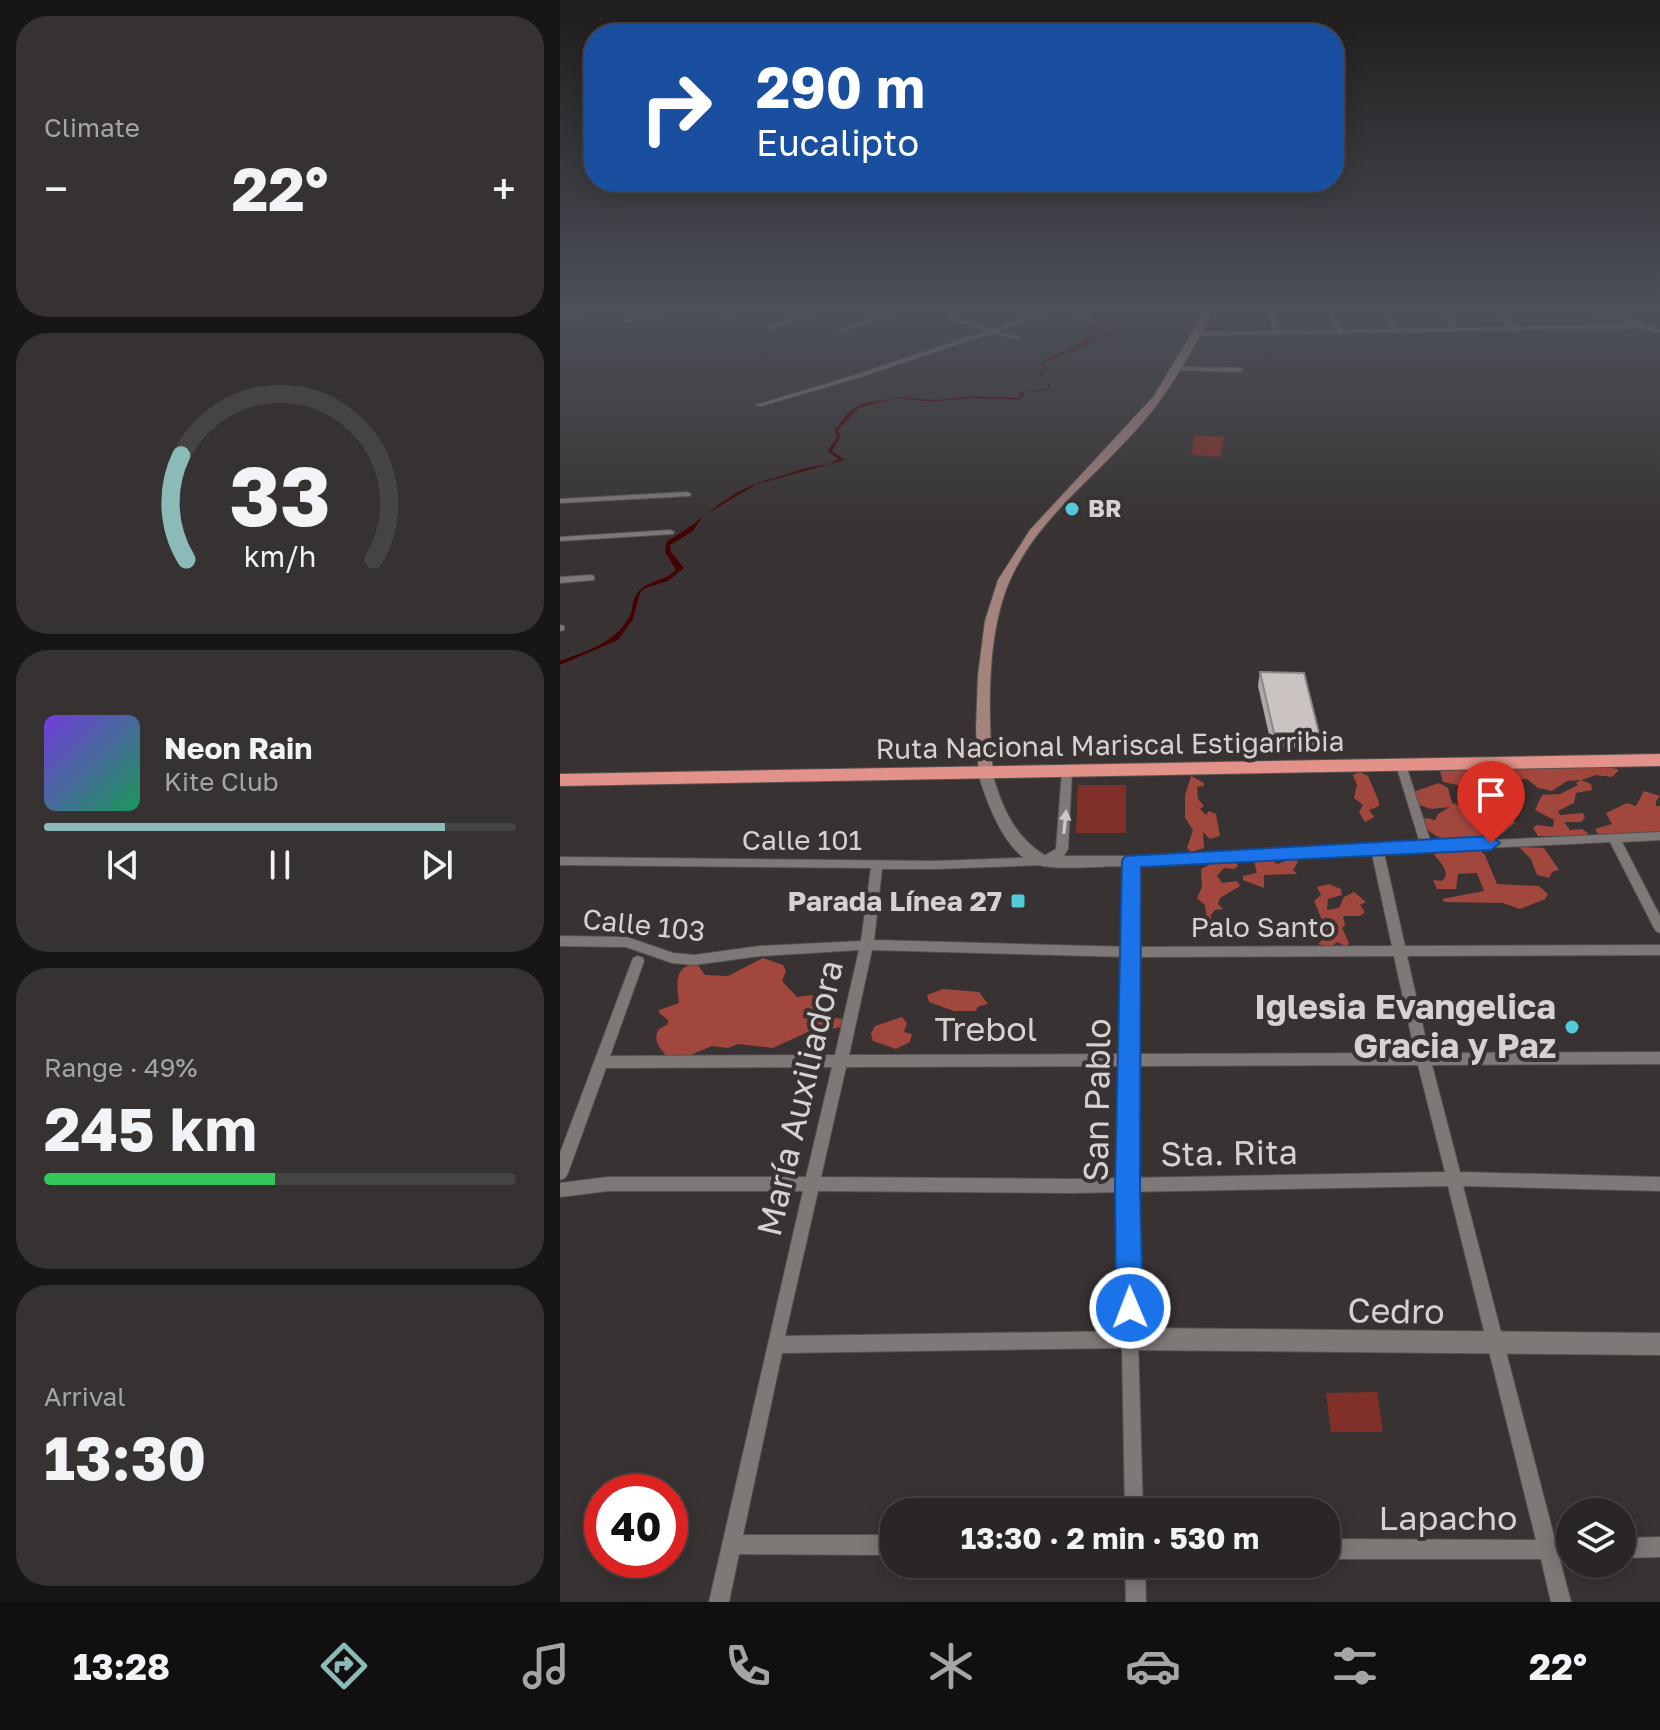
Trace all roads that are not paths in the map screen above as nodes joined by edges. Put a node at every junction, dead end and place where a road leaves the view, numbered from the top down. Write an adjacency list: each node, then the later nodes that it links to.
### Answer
1 (826, 384): 3 (street)
2 (1166, 384): 13 (main road)
3 (759, 405)
4 (687, 494): 5 (street)
5 (560, 501)
6 (670, 532): 7 (street)
7 (560, 539)
8 (591, 578): 9 (street)
9 (560, 580)
10 (1660, 752): 13 (highway, Ruta Nacional Mariscal Estigarribia)
11 (1660, 760): 12 (highway, Ruta Nacional Mariscal Estigarribia)
12 (1401, 765): 14 (highway, Ruta Nacional Mariscal Estigarribia); 19 (street)
13 (984, 769): 14 (highway, Ruta Nacional Mariscal Estigarribia); 15 (highway, Ruta Nacional Mariscal Estigarribia); 16 (highway, Ruta Nacional Mariscal Estigarribia); 22 (street)
14 (1067, 771): 22 (street, one-way to 14)
15 (560, 772)
16 (560, 780)
17 (1660, 836): 18 (street)
18 (1614, 838): 19 (street); 25 (street)
19 (1427, 847): 20 (street)
20 (1377, 849): 23 (street); 29 (street)
21 (560, 861): 24 (street, Calle 101)
22 (1043, 861): 23 (street); 24 (street, Calle 101)
23 (1132, 861): 30 (street, San Pablo)
24 (877, 864): 27 (street, María Auxiliadora)
25 (1660, 928)
26 (560, 941): 27 (street, Calle 103)
27 (867, 945): 30 (street, Palo Santo); 33 (street, María Auxiliadora)
28 (1660, 950): 29 (street, Palo Santo)
29 (1401, 951): 30 (street, Palo Santo); 35 (street)
30 (1130, 952): 34 (street, San Pablo)
31 (638, 961): 36 (street)
32 (1660, 1058): 35 (street, Trebol)
33 (842, 1059): 34 (street, Trebol); 36 (street, Trebol); 39 (street, María Auxiliadora)
34 (1129, 1059): 35 (street, Trebol); 41 (street, San Pablo)
35 (1424, 1061): 38 (street)
36 (601, 1062): 37 (street)
37 (560, 1173)
38 (1455, 1179): 40 (street, Sta. Rita); 41 (street, Sta. Rita); 44 (street)
39 (810, 1183): 41 (street, Sta. Rita); 42 (street, Sta. Rita); 46 (street, María Auxiliadora)
40 (1660, 1184)
41 (1128, 1185): 43 (street, San Pablo)
42 (560, 1190)
43 (1130, 1339): 44 (street, Cedro); 46 (street); 47 (street)
44 (1496, 1344): 45 (street, Cedro); 53 (street)
45 (1660, 1344)
46 (775, 1345): 48 (street, María Auxiliadora)
47 (1134, 1498)
48 (731, 1544): 49 (street); 56 (street, María Auxiliadora)
49 (880, 1545)
50 (1660, 1547): 51 (street)
51 (1636, 1548)
52 (1340, 1549): 53 (street, Lapacho)
53 (1549, 1551): 54 (street, Lapacho); 58 (street)
54 (1556, 1551)
55 (1135, 1578): 57 (street)
56 (719, 1602)
57 (1136, 1602)
58 (1561, 1602)

